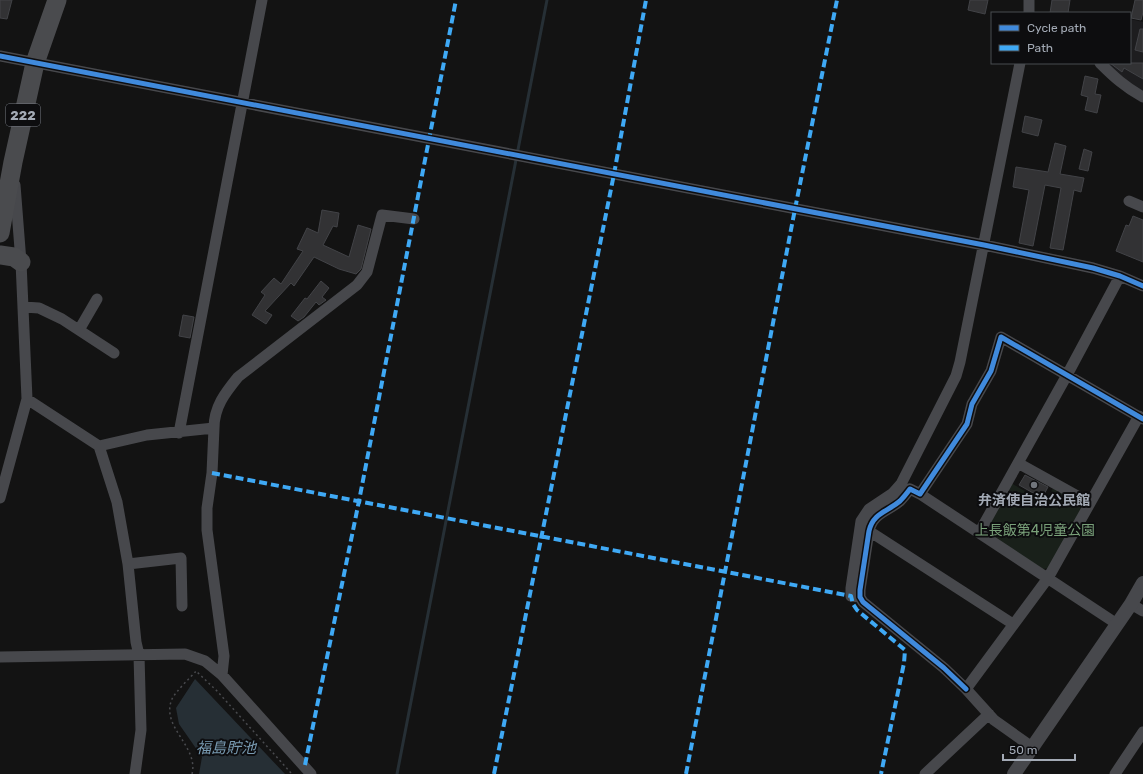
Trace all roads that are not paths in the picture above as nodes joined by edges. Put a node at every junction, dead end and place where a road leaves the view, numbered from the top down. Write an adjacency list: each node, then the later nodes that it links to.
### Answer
1 (57, 0): 6 (highway, 222)
2 (262, 0): 10 (street)
3 (1028, 0): 4 (street)
4 (1029, 12)
5 (0, 56): 6 (street)
6 (35, 63): 10 (street); 11 (highway, 222)
7 (1020, 64): 16 (street)
8 (1101, 64): 9 (street)
9 (1143, 97)
10 (244, 103): 16 (street); 29 (street)
11 (13, 162): 15 (highway, 222); 18 (street)
12 (1129, 201): 13 (street)
13 (1143, 207)
14 (414, 219): 28 (street)
15 (0, 233)
16 (984, 245): 19 (street); 40 (street)
17 (0, 255): 18 (highway)
18 (21, 262): 22 (street)
19 (1120, 276): 20 (street); 25 (street)
20 (1143, 286)
21 (96, 299): 23 (street)
22 (24, 307): 23 (street); 26 (street)
23 (79, 330): 24 (street)
24 (114, 353)
25 (1067, 375): 27 (street); 31 (street); 32 (street)
26 (27, 399): 30 (street); 33 (street)
27 (1141, 417): 34 (street)
28 (214, 428): 29 (street); 47 (street)
29 (179, 433): 30 (street)
30 (99, 446): 37 (street)
31 (1018, 463): 34 (street); 36 (street)
32 (920, 494): 35 (street); 36 (street)
33 (0, 498)
34 (1090, 503): 38 (street)
35 (869, 531): 40 (street); 43 (street)
36 (979, 533): 38 (street)
37 (128, 564): 41 (street); 45 (street)
38 (1048, 578): 43 (street); 44 (street)
39 (1143, 583): 42 (street)
40 (860, 597): 48 (street)
41 (182, 606)
42 (1137, 607): 44 (street)
43 (1013, 624): 48 (street)
44 (1117, 624): 51 (street)
45 (139, 655): 46 (street); 47 (street); 53 (street)
46 (0, 657)
47 (222, 675): 54 (street)
48 (966, 689): 49 (street)
49 (989, 714): 51 (street); 55 (street)
50 (1143, 732): 52 (street)
51 (1032, 747): 56 (street)
52 (1117, 773)
53 (135, 774)
54 (311, 774)
55 (926, 774)
56 (1014, 774)

